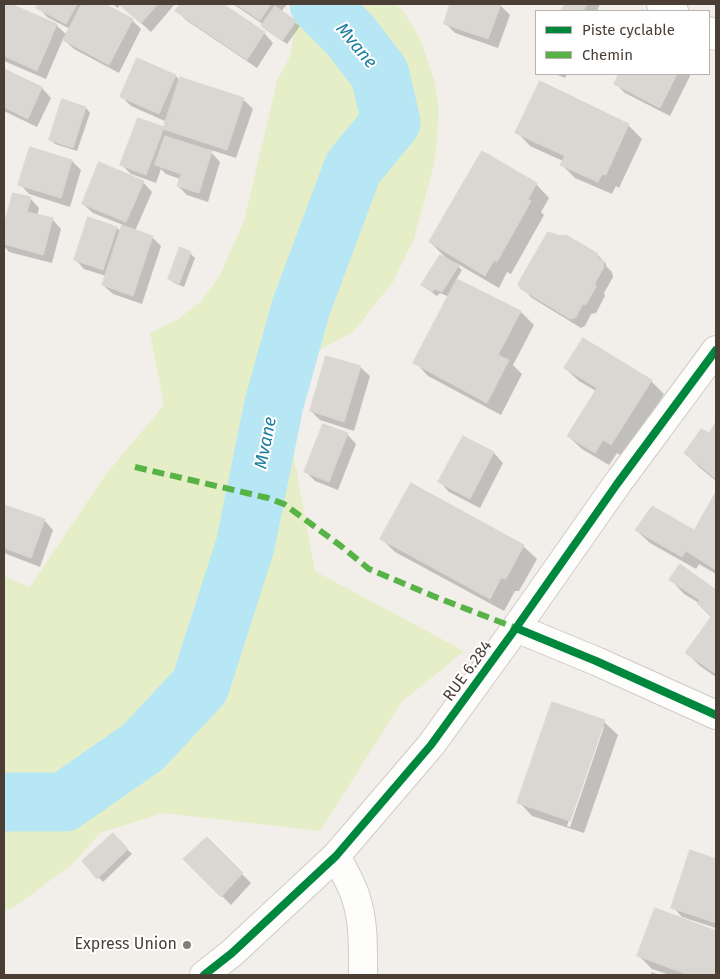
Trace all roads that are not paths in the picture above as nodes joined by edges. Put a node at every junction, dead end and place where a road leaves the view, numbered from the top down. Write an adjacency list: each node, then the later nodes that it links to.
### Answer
1 (661, 4): 2 (street)
2 (672, 10)
3 (716, 350): 4 (street, RUE 6.284)
4 (516, 628): 5 (street); 6 (street, RUE 6.284)
5 (716, 715)
6 (336, 856): 7 (street, RUE 6.284); 8 (street)
7 (204, 975)
8 (363, 975)

